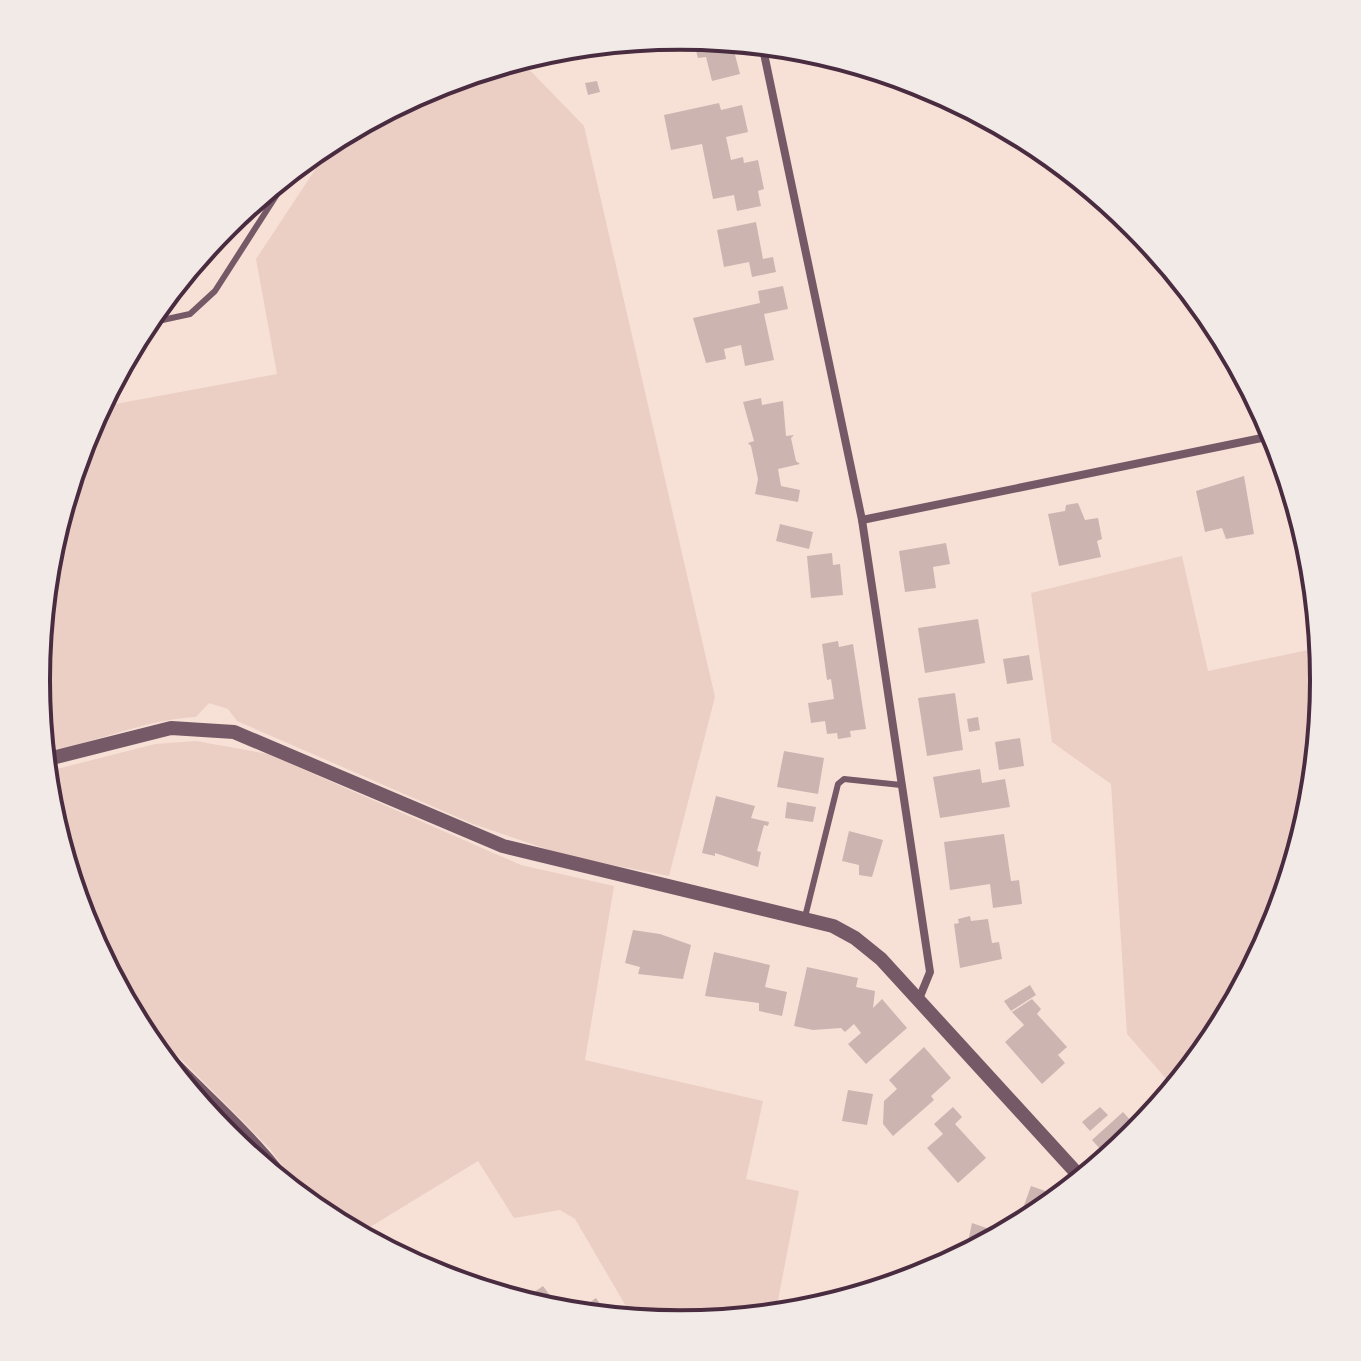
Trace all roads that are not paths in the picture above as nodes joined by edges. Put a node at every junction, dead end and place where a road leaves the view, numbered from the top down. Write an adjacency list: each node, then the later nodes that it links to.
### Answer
1 (764, 55): 5 (street)
2 (275, 198): 3 (lane)
3 (163, 320)
4 (1262, 438): 5 (street)
5 (862, 520): 7 (street)
6 (54, 757): 8 (street)
7 (901, 785): 8 (lane); 9 (street)
8 (805, 917): 9 (street)
9 (919, 999): 12 (street)
10 (200, 1088): 11 (street)
11 (266, 1156)
12 (1075, 1172)

